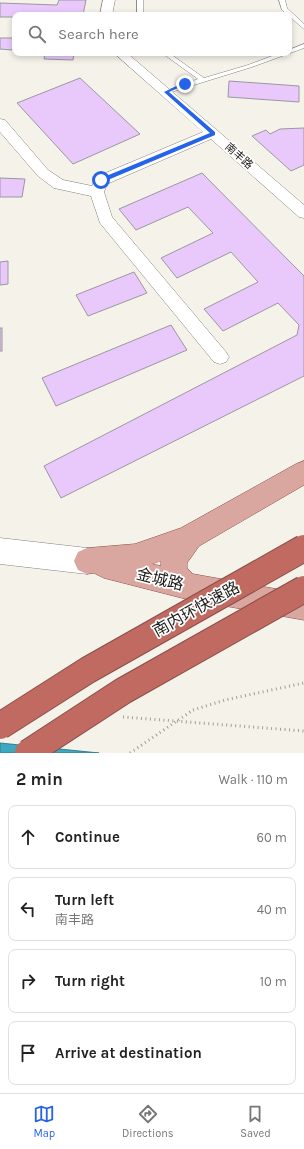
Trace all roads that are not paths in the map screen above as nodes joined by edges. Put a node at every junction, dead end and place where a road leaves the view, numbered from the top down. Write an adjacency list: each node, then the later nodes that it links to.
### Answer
1 (109, 0): 4 (street)
2 (140, 0): 5 (lane)
3 (282, 0): 6 (lane)
4 (107, 12)
5 (140, 12)
6 (287, 12)
7 (292, 16): 8 (lane)
8 (304, 27)
9 (304, 46): 10 (lane)
10 (292, 50)
11 (124, 56): 15 (street, 南丰路)
12 (169, 56): 14 (lane)
13 (277, 56): 14 (lane)
14 (203, 80): 15 (lane)
15 (166, 92): 17 (street, 南丰路)
16 (0, 123): 18 (street)
17 (213, 134): 18 (street); 19 (street, 南丰路)
18 (96, 192): 20 (street)
19 (304, 213)
20 (220, 357)
21 (304, 472): 22 (main road)
22 (190, 537): 25 (main road); 26 (main road)
23 (304, 548): 29 (highway, 南内环快速路, bridge)
24 (0, 551): 25 (main road)
25 (87, 561): 26 (main road, 金城路)
26 (186, 586): 28 (main road, 金城路)
27 (304, 589): 30 (highway, bridge)
28 (304, 607)
29 (0, 726)
30 (28, 753)

